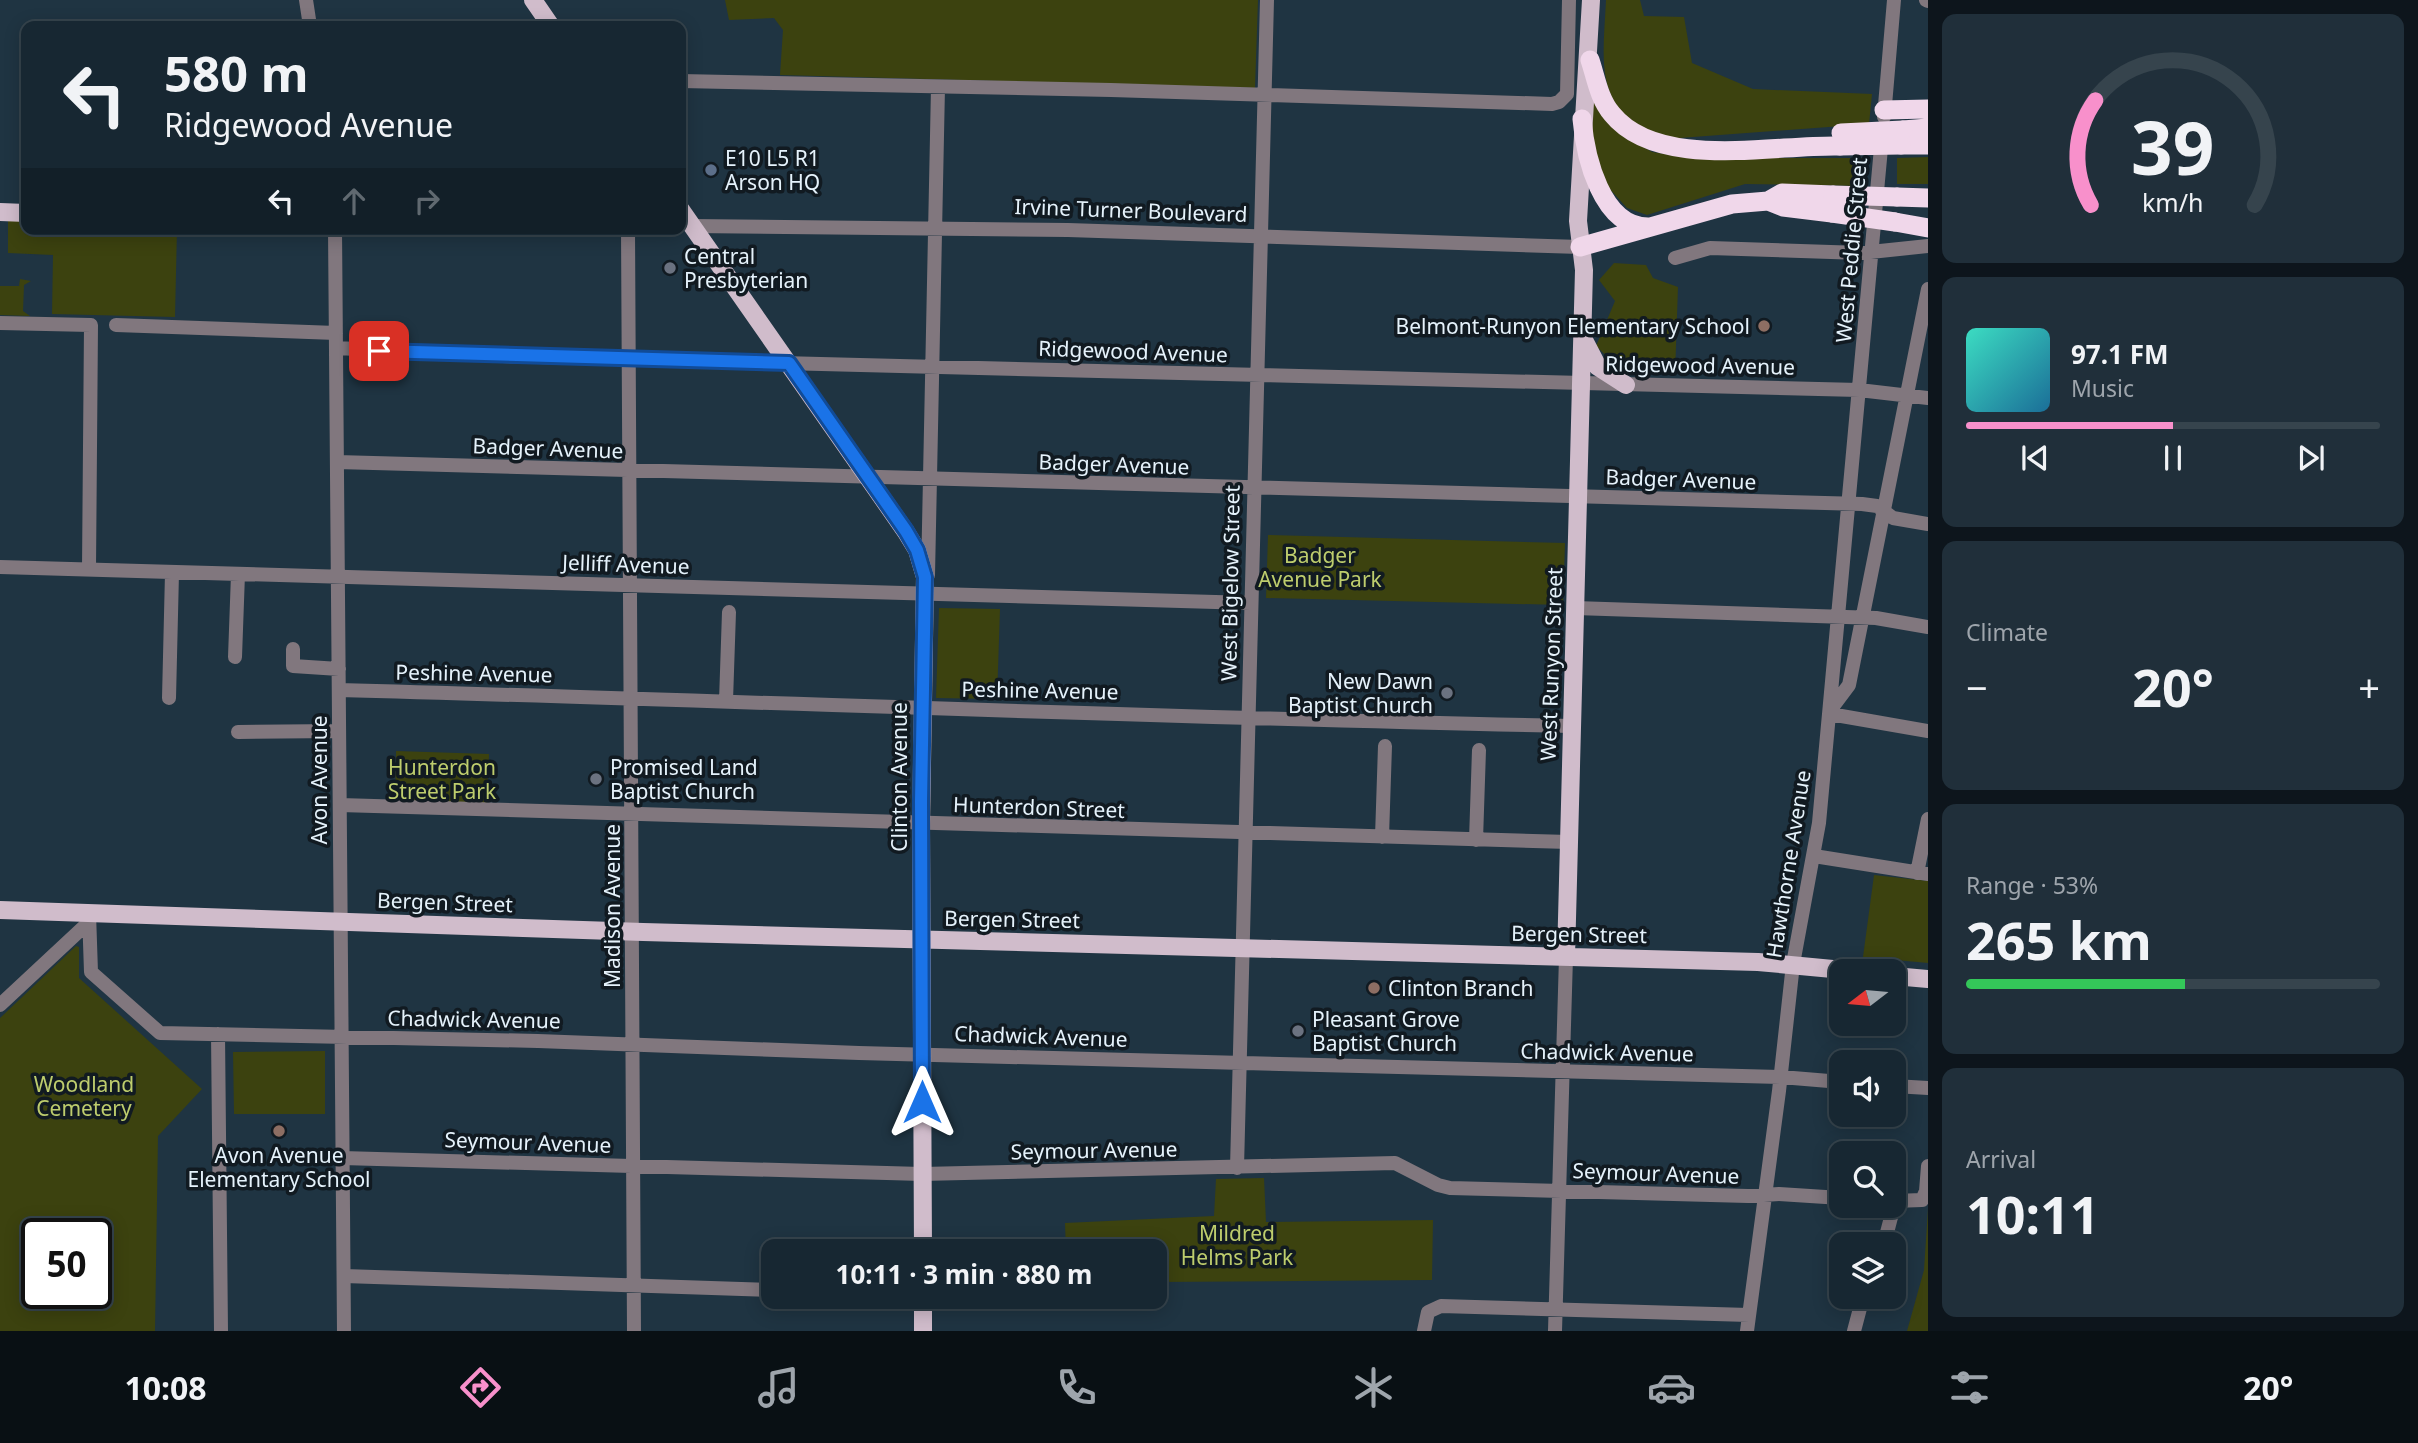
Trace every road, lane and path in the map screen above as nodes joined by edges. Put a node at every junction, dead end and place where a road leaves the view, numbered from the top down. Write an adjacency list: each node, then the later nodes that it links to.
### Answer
1 (533, 0): 8 (main road)
2 (1267, 0): 12 (street, West Bigelow Street)
3 (1569, 0): 12 (street)
4 (1591, 0): 9 (main road, West Runyon Street)
5 (1894, 0): 14 (street, West Peddie Street)
6 (309, 2): 7 (street)
7 (310, 21)
8 (548, 21)
9 (1590, 60): 15 (main road, West Runyon Street); 17 (highway, bridge)
10 (686, 81): 11 (street)
11 (938, 87): 12 (street); 27 (street)
12 (1263, 97): 31 (street, West Bigelow Street)
13 (1928, 109): 14 (highway)
14 (1884, 110): 34 (street, West Peddie Street)
15 (1582, 119): 26 (highway); 33 (main road, West Runyon Street)
16 (1928, 128): 17 (highway)
17 (1902, 138): 18 (highway)
18 (1928, 145)
19 (1928, 198): 22 (highway, bridge)
20 (0, 203): 21 (main road)
21 (21, 204)
22 (1833, 204): 26 (highway); 28 (highway, bridge)
23 (0, 212): 24 (main road)
24 (21, 212)
25 (686, 226): 27 (street, Irvine Turner Boulevard); 43 (main road, Clinton Avenue)
26 (1651, 227): 33 (highway)
27 (936, 228): 31 (street, Irvine Turner Boulevard); 44 (street)
28 (1928, 228)
29 (335, 235): 39 (street, Avon Avenue)
30 (628, 235): 42 (street, Madison Avenue)
31 (1261, 236): 33 (street, Irvine Turner Boulevard); 45 (street, West Bigelow Street)
32 (1928, 246): 34 (street)
33 (1580, 247): 40 (main road, West Runyon Street)
34 (1872, 251): 35 (street); 48 (street, West Peddie Street)
35 (1675, 258)
36 (1928, 289): 49 (street, Hawthorne Avenue)
37 (0, 323): 61 (street)
38 (116, 326): 39 (street)
39 (336, 332): 41 (street, Avon Avenue)
40 (1582, 335): 46 (main road, West Runyon Street); 47 (main road)
41 (336, 348): 42 (street, Ridgewood Avenue); 51 (street, Avon Avenue)
42 (628, 358): 43 (street, Ridgewood Avenue); 52 (street, Madison Avenue)
43 (789, 363): 44 (street, Ridgewood Avenue); 53 (main road, Clinton Avenue)
44 (932, 367): 45 (street, Ridgewood Avenue); 54 (street)
45 (1256, 376): 46 (street, Ridgewood Avenue); 55 (street, West Bigelow Street)
46 (1581, 383): 47 (street, Ridgewood Avenue); 56 (main road, West Runyon Street)
47 (1626, 385): 48 (street, Ridgewood Avenue)
48 (1859, 390): 49 (street, Ridgewood Avenue); 57 (street, West Peddie Street)
49 (1907, 394): 50 (street, Ridgewood Avenue); 58 (street, Hawthorne Avenue)
50 (1928, 398)
51 (337, 462): 52 (street, Badger Avenue); 64 (street, Avon Avenue)
52 (629, 471): 53 (street, Badger Avenue); 65 (street, Madison Avenue)
53 (871, 479): 54 (street, Badger Avenue); 66 (main road, Clinton Avenue)
54 (930, 480): 55 (street, Badger Avenue); 66 (street)
55 (1253, 489): 56 (street, Badger Avenue); 67 (street, West Bigelow Street)
56 (1578, 497): 57 (street, Badger Avenue); 68 (main road, West Runyon Street)
57 (1849, 504): 58 (street, Badger Avenue); 71 (street, West Peddie Street)
58 (1884, 512): 59 (street, Badger Avenue); 70 (street, Hawthorne Avenue)
59 (1928, 524)
60 (0, 567): 61 (street, Jelliff Avenue)
61 (89, 569): 62 (street, Jelliff Avenue)
62 (172, 573): 63 (street, Jelliff Avenue); 77 (street)
63 (238, 574): 64 (street, Jelliff Avenue); 74 (street)
64 (338, 577): 65 (street, Jelliff Avenue); 75 (street, Avon Avenue)
65 (632, 584): 66 (street, Jelliff Avenue); 78 (street, Madison Avenue)
66 (927, 594): 67 (street, Jelliff Avenue); 80 (main road, Clinton Avenue)
67 (1250, 603): 82 (street, West Bigelow Street)
68 (1575, 608): 71 (street); 83 (main road, West Runyon Street)
69 (729, 612): 79 (street)
70 (1863, 618): 71 (street); 72 (street); 81 (street, Hawthorne Avenue)
71 (1839, 619): 81 (street, West Peddie Street)
72 (1928, 627)
73 (293, 649): 75 (street)
74 (235, 657)
75 (339, 668): 76 (street, Avon Avenue)
76 (339, 690): 78 (street, Peshine Avenue); 84 (street, Avon Avenue)
77 (169, 698)
78 (632, 698): 79 (street, Peshine Avenue); 90 (street, Madison Avenue)
79 (726, 701): 80 (street, Peshine Avenue)
80 (922, 710): 82 (street, Peshine Avenue); 92 (main road, Clinton Avenue)
81 (1830, 712): 85 (street); 97 (street, Hawthorne Avenue)
82 (1248, 719): 83 (street, Peshine Avenue); 93 (street, West Bigelow Street)
83 (1572, 726): 96 (main road, West Runyon Street)
84 (340, 731): 86 (street); 89 (street, Avon Avenue)
85 (1928, 731)
86 (239, 732)
87 (1385, 746): 94 (street)
88 (1479, 750): 95 (street)
89 (340, 805): 90 (street, Hunterdon Street); 101 (street, Avon Avenue)
90 (632, 814): 92 (street, Hunterdon Street); 102 (street, Madison Avenue)
91 (1928, 820): 98 (street)
92 (921, 825): 93 (street, Hunterdon Street); 103 (main road, Clinton Avenue)
93 (1245, 833): 94 (street, Hunterdon Street); 104 (street, West Bigelow Street)
94 (1382, 837): 95 (street, Hunterdon Street)
95 (1476, 840): 96 (street, Hunterdon Street)
96 (1569, 842): 105 (main road, West Runyon Street)
97 (1814, 856): 98 (street); 106 (street, Hawthorne Avenue)
98 (1923, 873)
99 (0, 910): 100 (main road, Bergen Street)
100 (89, 917): 101 (main road, Bergen Street); 110 (street); 111 (street, Chadwick Avenue)
101 (340, 922): 102 (main road, Bergen Street); 112 (street, Avon Avenue)
102 (632, 931): 103 (main road, Bergen Street); 113 (street, Madison Avenue)
103 (921, 940): 104 (main road, Bergen Street); 114 (main road, Clinton Avenue)
104 (1242, 948): 105 (main road, Bergen Street); 115 (street, West Bigelow Street)
105 (1566, 957): 106 (main road, Bergen Street); 116 (street, West Runyon Street)
106 (1793, 964): 107 (main road, Bergen Street); 117 (street, Hawthorne Avenue)
107 (1829, 968)
108 (1906, 977): 109 (main road)
109 (1928, 979)
110 (0, 1005)
111 (218, 1034): 112 (street, Chadwick Avenue); 139 (street)
112 (342, 1037): 113 (street, Chadwick Avenue); 121 (street, Avon Avenue)
113 (633, 1046): 114 (street, Chadwick Avenue); 122 (street, Madison Avenue)
114 (922, 1054): 115 (street, Chadwick Avenue); 125 (main road, Clinton Avenue)
115 (1240, 1063): 116 (street, Chadwick Avenue); 124 (street, West Bigelow Street)
116 (1563, 1072): 117 (street, Chadwick Avenue); 126 (street, West Runyon Street)
117 (1781, 1077): 118 (street, Chadwick Avenue); 127 (street, Hawthorne Avenue)
118 (1829, 1081)
119 (1906, 1087): 120 (street)
120 (1928, 1088)
121 (342, 1157): 122 (street, Seymour Avenue); 131 (street, Avon Avenue)
122 (634, 1166): 125 (street, Seymour Avenue); 132 (street, Madison Avenue)
123 (1928, 1166): 129 (street)
124 (1237, 1168): 125 (street, Seymour Avenue); 126 (street, Seymour Avenue)
125 (922, 1174): 130 (main road, Clinton Avenue)
126 (1558, 1191): 127 (street, Seymour Avenue); 137 (street, West Runyon Street)
127 (1764, 1195): 128 (street, Seymour Avenue); 138 (street, Hawthorne Avenue)
128 (1829, 1198)
129 (1906, 1202)
130 (923, 1239)
131 (344, 1276): 132 (street); 140 (street, Avon Avenue)
132 (634, 1286): 133 (street); 141 (street, Madison Avenue)
133 (761, 1290)
134 (923, 1309): 142 (main road)
135 (1860, 1309): 146 (street)
136 (1868, 1309): 147 (street)
137 (1555, 1310): 138 (street); 143 (street); 144 (street, West Runyon Street)
138 (1749, 1315): 145 (street, Hawthorne Avenue)
139 (221, 1331)
140 (344, 1331)
141 (634, 1331)
142 (923, 1331)
143 (1424, 1331)
144 (1555, 1331)
145 (1747, 1331)
146 (1854, 1331)
147 (1862, 1331)

